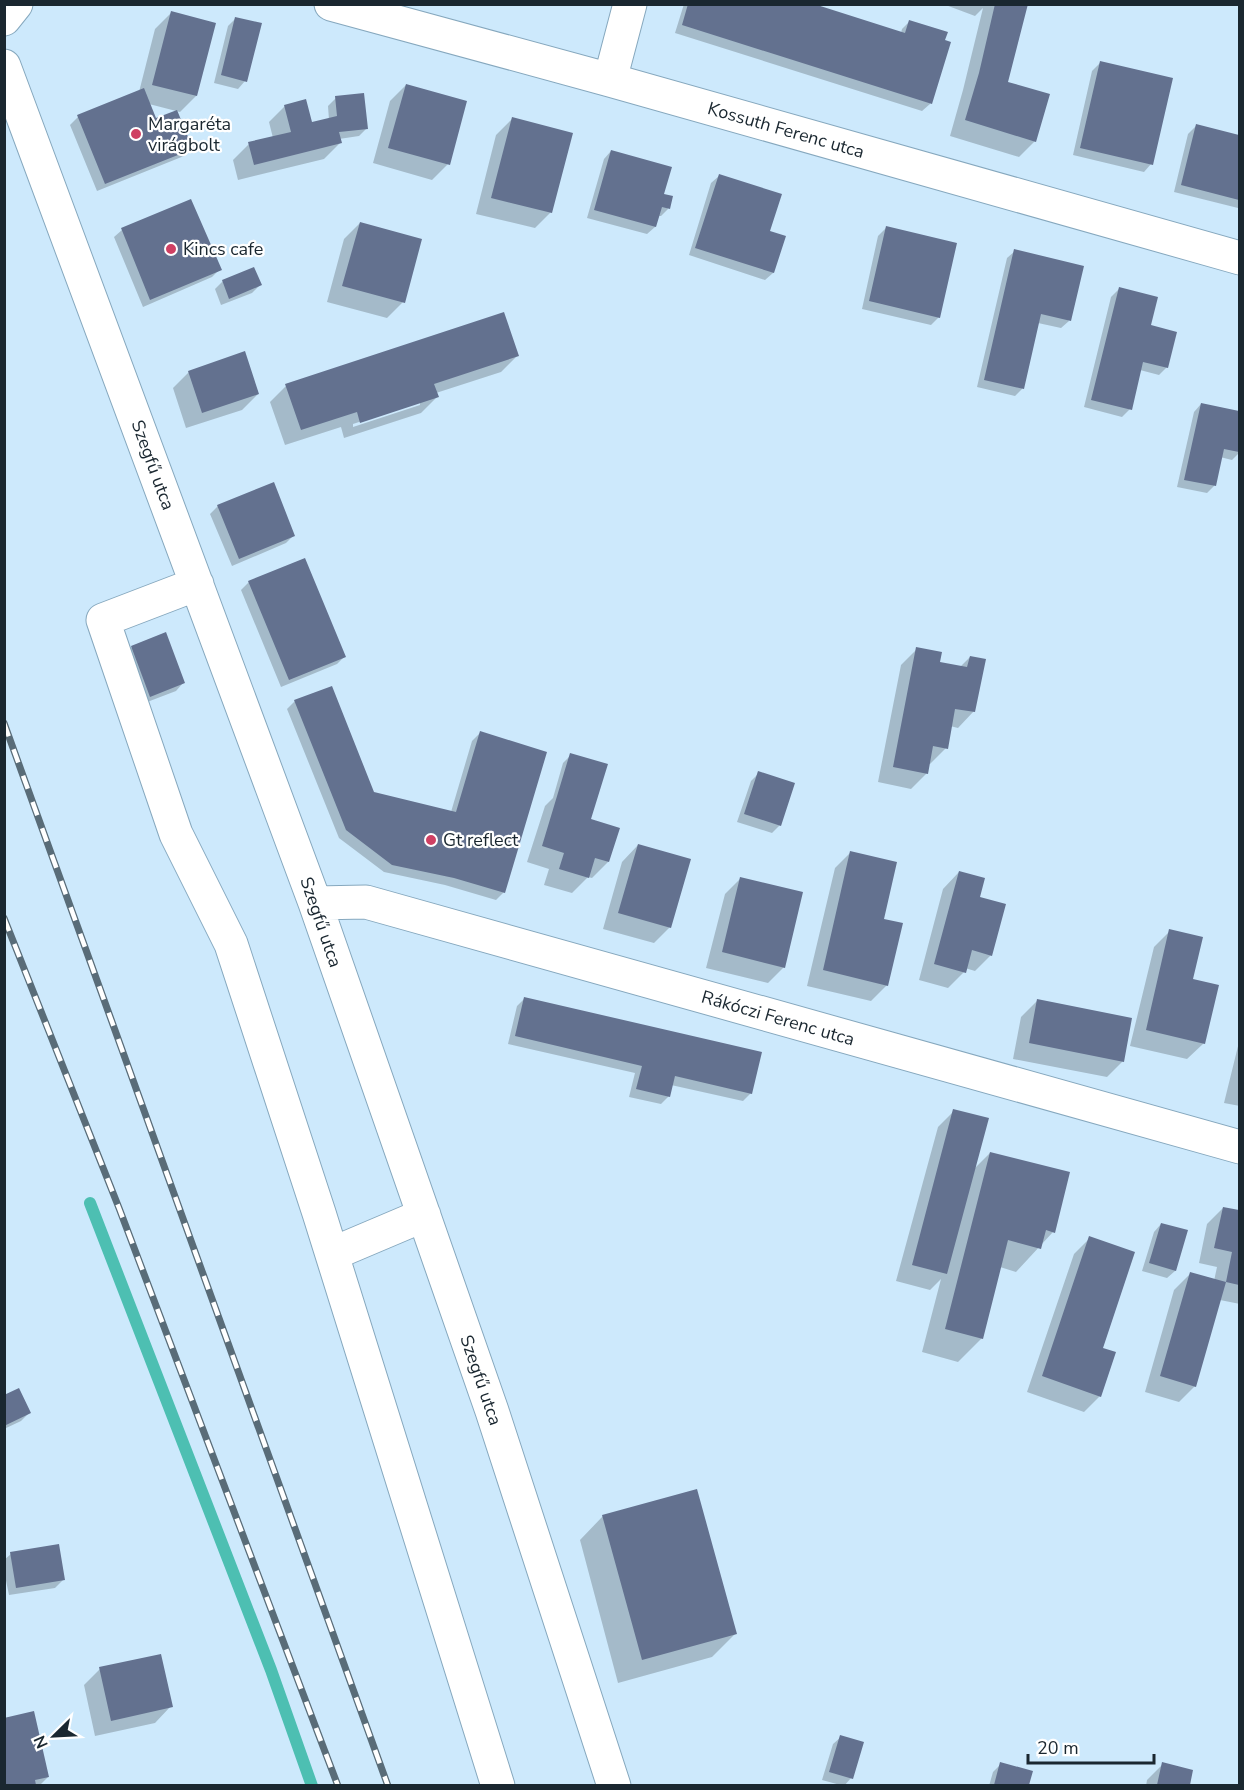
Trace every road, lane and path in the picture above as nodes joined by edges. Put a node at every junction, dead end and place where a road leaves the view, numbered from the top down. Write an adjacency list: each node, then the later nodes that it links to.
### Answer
1 (16, 4): 4 (street)
2 (331, 4): 6 (street, Kossuth Ferenc utca)
3 (630, 4): 6 (street)
4 (4, 19)
5 (4, 66): 8 (street, Szegfű utca)
6 (610, 80): 7 (street, Kossuth Ferenc utca)
7 (1239, 258)
8 (197, 584): 9 (street, Szegfű utca); 12 (street)
9 (315, 903): 10 (street, Rákóczi Ferenc utca); 11 (street, Szegfű utca)
10 (1239, 1147)
11 (424, 1215): 12 (street); 14 (street, Szegfű utca)
12 (332, 1254): 13 (street)
13 (498, 1785)
14 (614, 1785)

